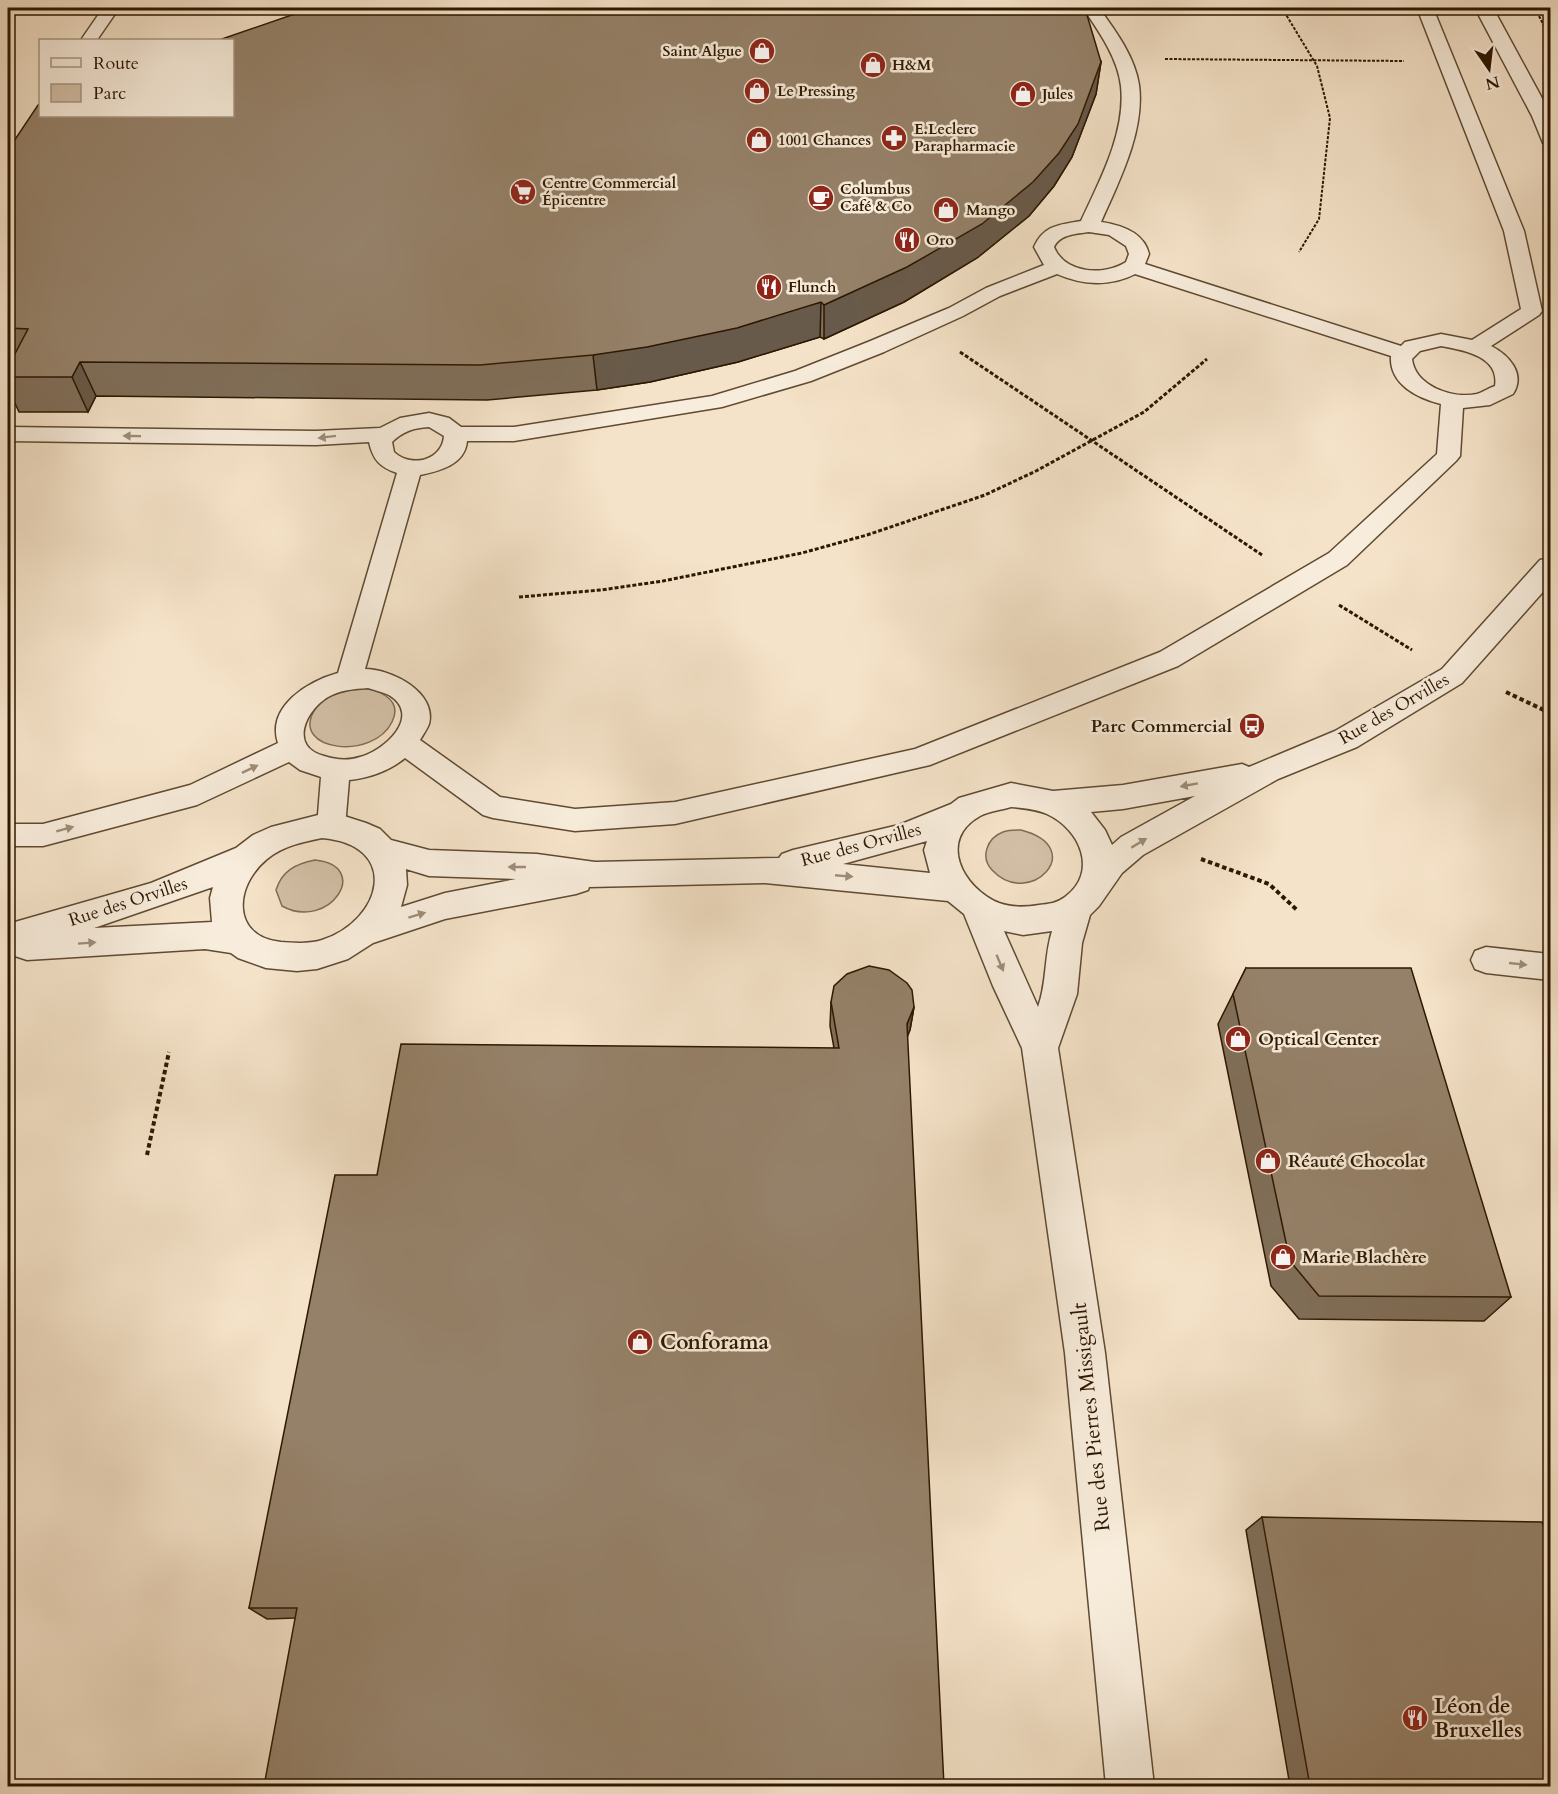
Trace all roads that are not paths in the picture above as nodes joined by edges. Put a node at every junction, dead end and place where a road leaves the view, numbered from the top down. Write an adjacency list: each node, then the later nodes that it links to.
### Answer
1 (111, 8): 5 (lane)
2 (1091, 8): 7 (lane)
3 (1425, 8): 10 (lane)
4 (1484, 8): 6 (street)
5 (89, 39)
6 (1551, 139)
7 (1089, 226): 8 (lane); 9 (lane)
8 (1057, 267): 9 (lane); 14 (lane)
9 (1133, 267): 11 (lane)
10 (1476, 347): 11 (lane); 12 (lane)
11 (1402, 353): 12 (lane)
12 (1452, 401): 19 (lane)
13 (8, 434): 15 (lane, one-way to 13)
14 (456, 434): 15 (lane); 16 (lane)
15 (385, 435): 16 (lane)
16 (410, 468): 18 (lane)
17 (1551, 567): 22 (street, Rue des Orvilles)
18 (349, 679): 19 (lane); 20 (lane)
19 (405, 744): 21 (lane)
20 (293, 748): 21 (lane); 26 (lane, one-way to 20)
21 (336, 770): 25 (lane)
22 (1267, 771): 23 (street, Rue des Orvilles, one-way to 23); 31 (street, Rue des Orvilles, one-way to 22)
23 (1053, 803): 24 (street); 31 (street)
24 (956, 815): 29 (street, Rue des Orvilles); 32 (street)
25 (331, 827): 27 (street); 28 (street)
26 (8, 835)
27 (382, 850): 30 (street, Rue des Orvilles, one-way to 27); 33 (street)
28 (246, 858): 34 (street, Rue des Orvilles); 35 (street)
29 (765, 870): 30 (street, Rue des Orvilles); 32 (street, Rue des Orvilles, one-way to 32)
30 (596, 875): 33 (street, Rue des Orvilles, one-way to 30)
31 (1086, 895): 32 (street); 39 (street, Rue des Pierres Missigault)
32 (966, 898): 39 (street, Rue des Pierres Missigault, one-way to 39)
33 (361, 933): 35 (street)
34 (8, 938)
35 (239, 940): 36 (street, Rue des Orvilles, one-way to 35)
36 (8, 945)
37 (1486, 960): 38 (lane, one-way to 38)
38 (1551, 967)
39 (1040, 1048): 40 (street, Rue des Pierres Missigault)
40 (1130, 1786)

